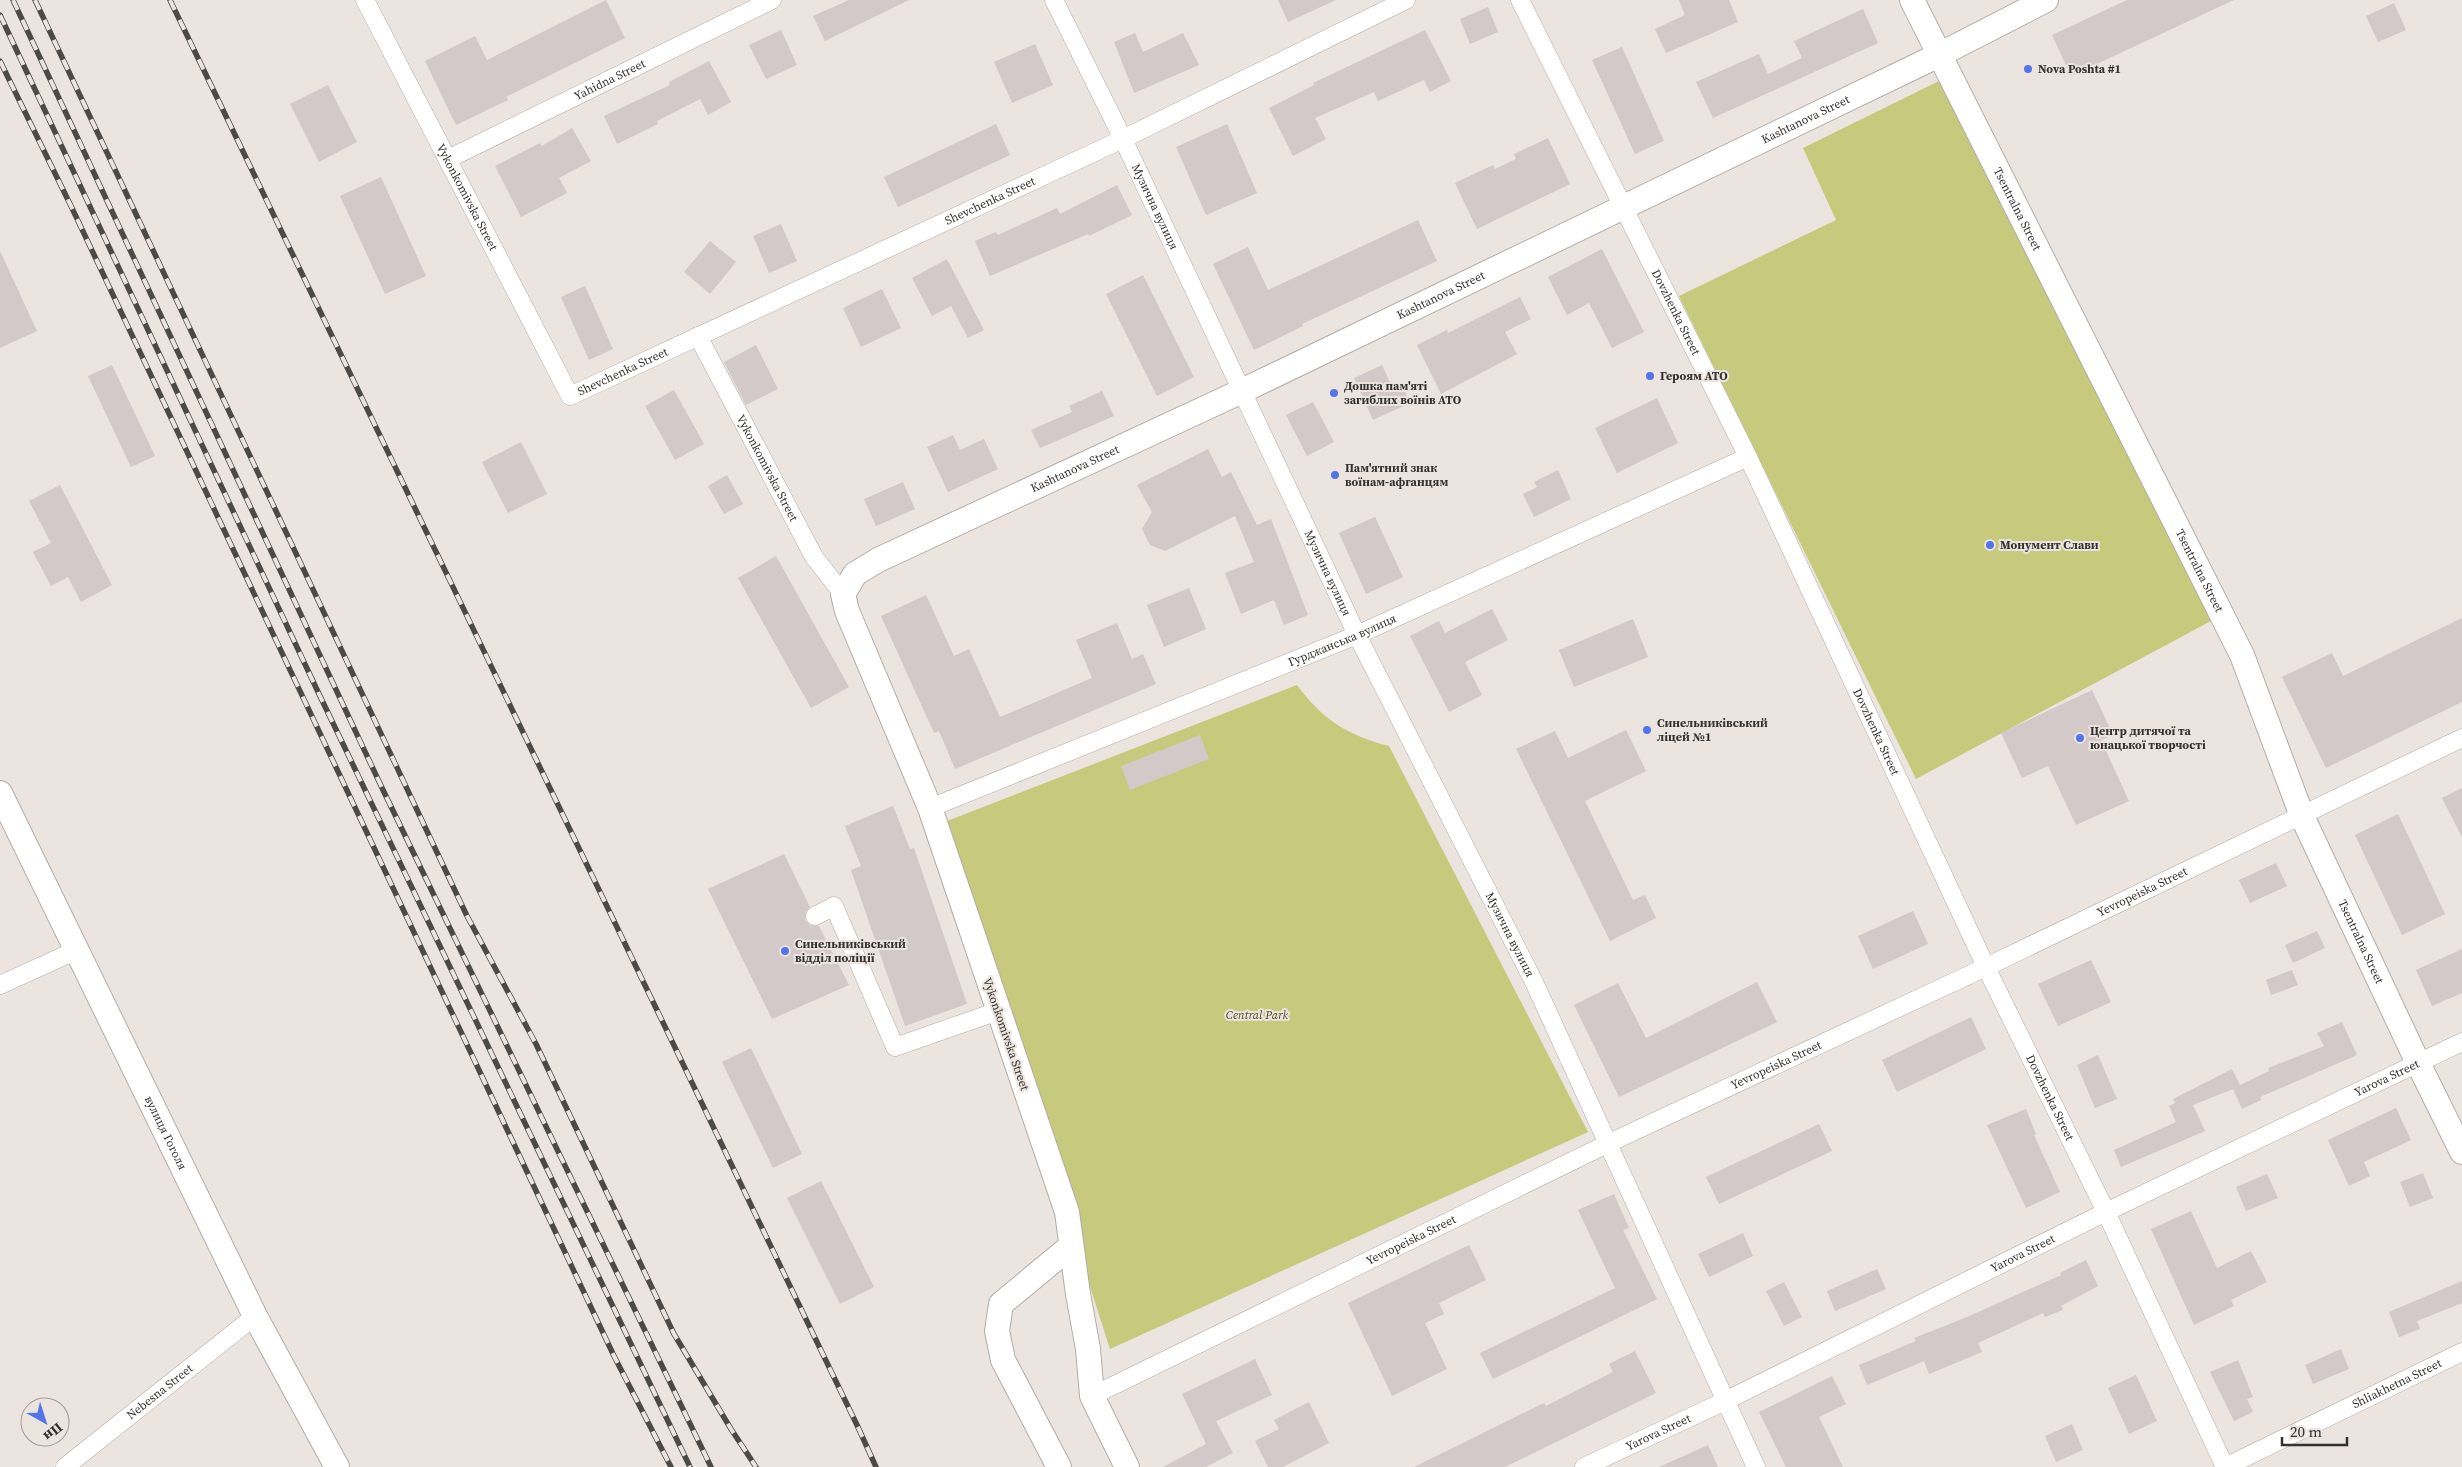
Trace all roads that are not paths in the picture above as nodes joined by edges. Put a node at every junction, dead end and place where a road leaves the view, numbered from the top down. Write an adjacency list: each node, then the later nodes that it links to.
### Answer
1 (366, 0): 10 (street, Vykonkomivska Street)
2 (772, 0): 10 (street, Yahidna Street)
3 (1054, 0): 9 (street, Музична вулиця)
4 (1406, 0): 9 (street, Shevchenka Street)
5 (1520, 0): 11 (street, Dovzhenka Street)
6 (1912, 0): 8 (street, Tsentralna Street)
7 (2046, 0): 8 (street, Kashtanova Street)
8 (1939, 55): 11 (street, Kashtanova Street); 21 (street, Tsentralna Street)
9 (1123, 139): 12 (street, Shevchenka Street); 13 (street, Музична вулиця)
10 (448, 159): 14 (street, Vykonkomivska Street)
11 (1623, 207): 13 (street, Kashtanova Street); 15 (street, Dovzhenka Street)
12 (698, 336): 14 (street, Shevchenka Street); 16 (street, Vykonkomivska Street)
13 (1242, 391): 16 (street, Kashtanova Street); 17 (street, Музична вулиця)
14 (570, 396)
15 (1748, 457): 17 (street, Гурджанська вулиця); 24 (street, Dovzhenka Street)
16 (845, 602): 20 (street, Vykonkomivska Street)
17 (1357, 635): 20 (street, Гурджанська вулиця); 29 (street, Музична вулиця)
18 (2462, 738): 21 (street, Yevropeiska Street)
19 (0, 793): 23 (street, вулиця Гоголя)
20 (930, 808): 26 (street, Vykonkomivska Street)
21 (2302, 816): 24 (street, Yevropeiska Street); 28 (street, Tsentralna Street)
22 (815, 916): 26 (street)
23 (77, 950): 25 (street); 33 (street, вулиця Гоголя)
24 (1986, 966): 29 (street, Yevropeiska Street); 31 (street, Dovzhenka Street)
25 (0, 986)
26 (998, 1012): 32 (street, Vykonkomivska Street)
27 (2462, 1042): 28 (street, Yarova Street)
28 (2418, 1063): 30 (street, Tsentralna Street); 31 (street, Yarova Street)
29 (1609, 1142): 35 (street, Yevropeiska Street); 36 (street, Музична вулиця)
30 (2462, 1152)
31 (2106, 1212): 36 (street, Yarova Street); 43 (street, Dovzhenka Street)
32 (1071, 1246): 35 (street, Vykonkomivska Street); 39 (street)
33 (255, 1316): 37 (street, Nebesna Street); 38 (street, вулиця Гоголя)
34 (2462, 1352): 43 (street, Shliakhetna Street)
35 (1092, 1396): 40 (street, Vykonkomivska Street)
36 (1725, 1400): 41 (street, Yarova Street); 42 (street, Музична вулиця)
37 (65, 1467)
38 (337, 1467)
39 (1059, 1467)
40 (1127, 1467)
41 (1584, 1467)
42 (1756, 1467)
43 (2225, 1467)

